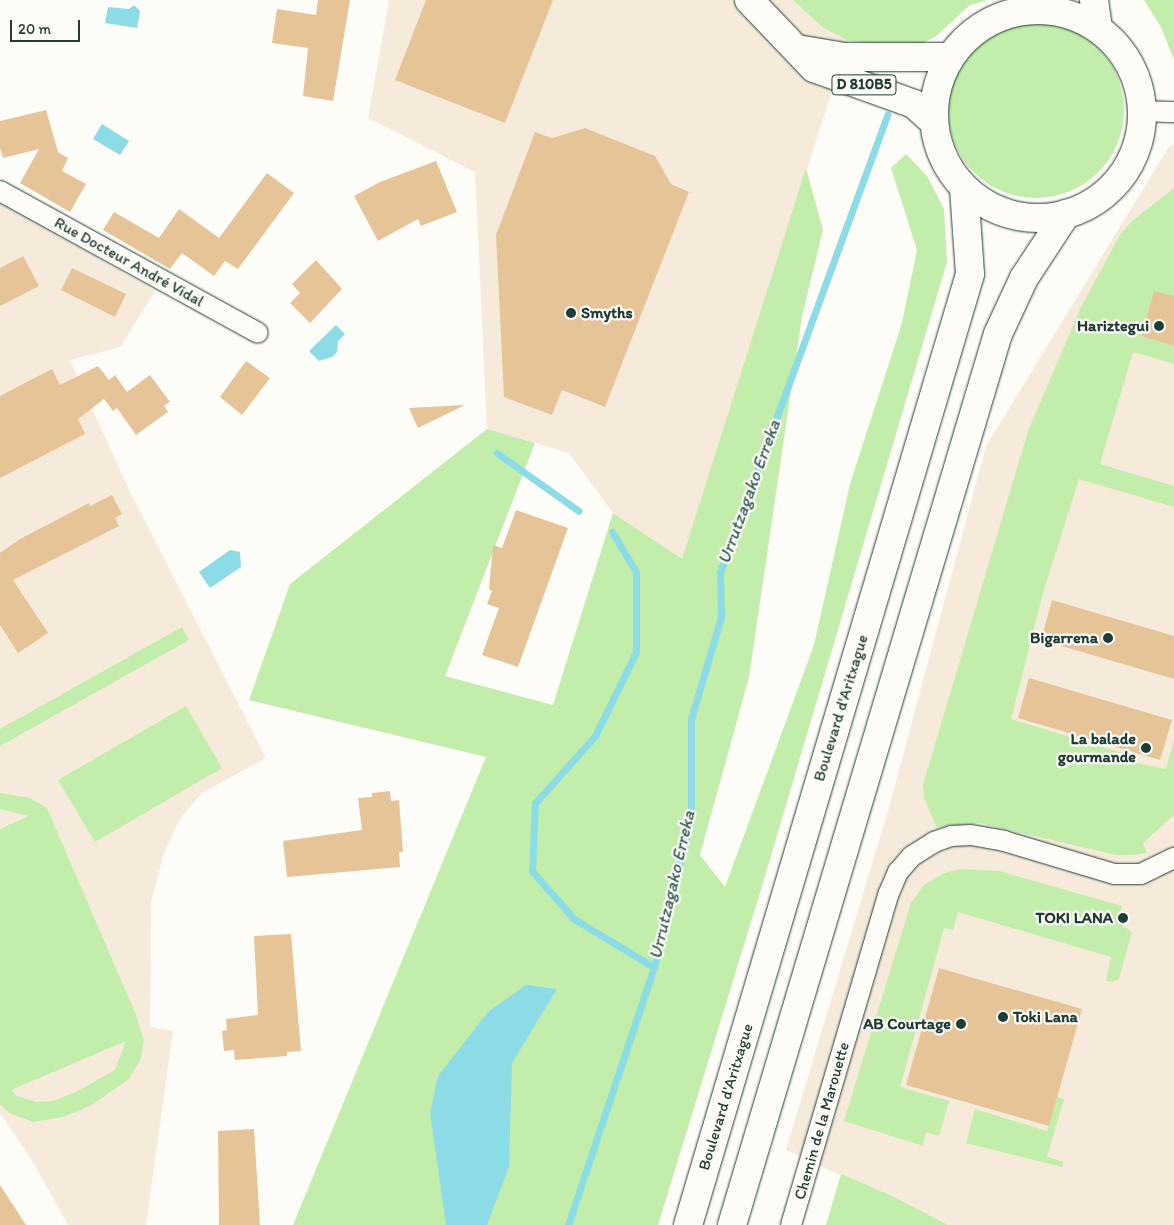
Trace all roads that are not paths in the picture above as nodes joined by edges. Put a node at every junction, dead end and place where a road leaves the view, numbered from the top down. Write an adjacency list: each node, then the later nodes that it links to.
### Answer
1 (749, 0): 5 (main road, D 810B5)
2 (1094, 0): 4 (main road)
3 (1009, 8): 4 (main road); 6 (main road)
4 (1098, 29): 7 (main road)
5 (795, 48): 6 (main road, D 810B5); 9 (main road, D 810B5)
6 (950, 57): 9 (main road)
7 (1143, 111): 8 (street); 12 (main road)
8 (1174, 112)
9 (933, 122): 10 (main road)
10 (964, 189): 12 (main road); 15 (main road, Boulevard d'Aritxague)
11 (0, 191): 13 (street, Rue Docteur André Vidal)
12 (1066, 214): 16 (main road)
13 (258, 334)
14 (1174, 858): 17 (street, Chemin de la Marouette)
15 (688, 1225)
16 (732, 1225)
17 (792, 1225)

